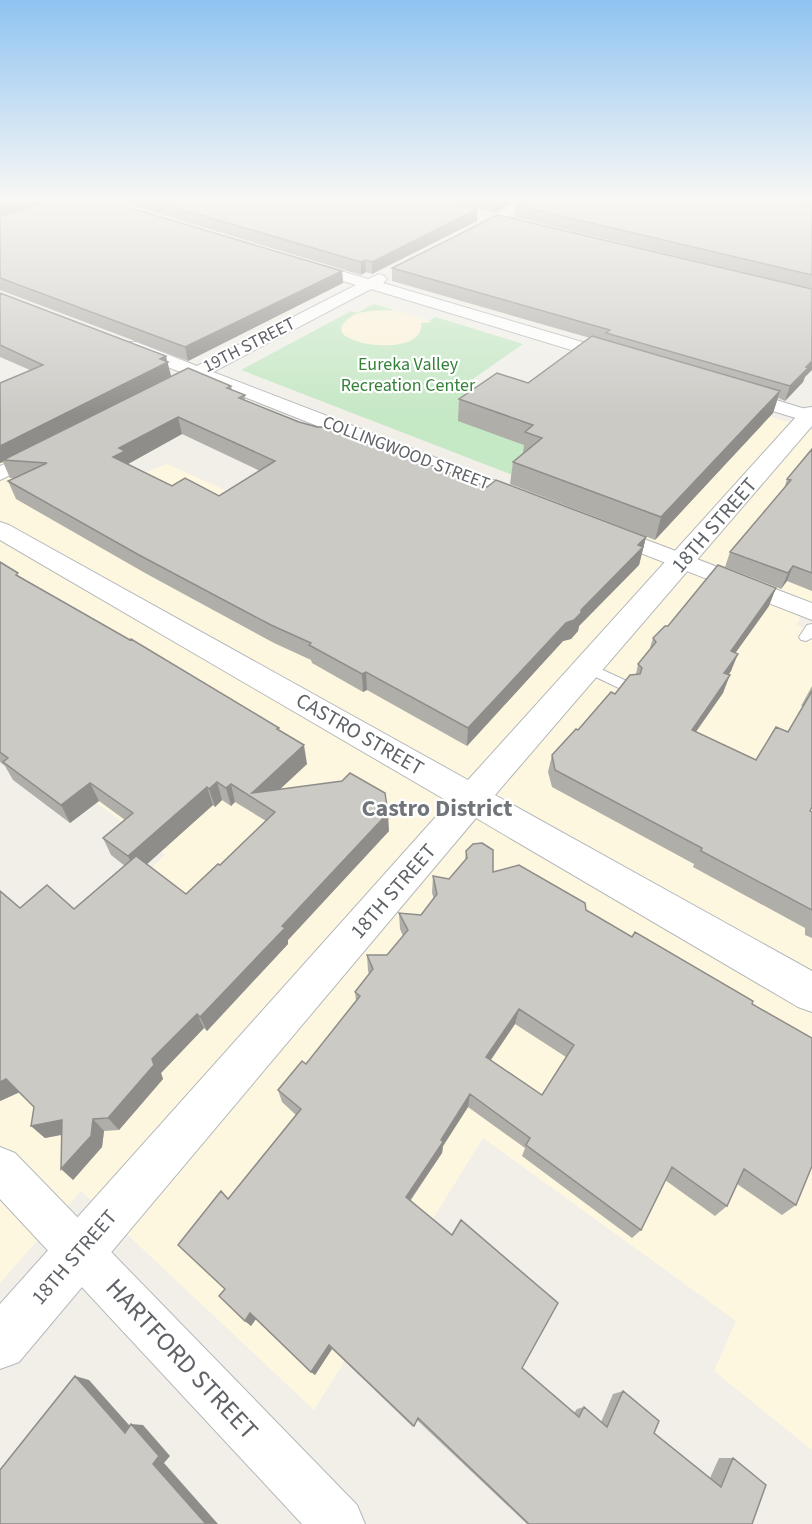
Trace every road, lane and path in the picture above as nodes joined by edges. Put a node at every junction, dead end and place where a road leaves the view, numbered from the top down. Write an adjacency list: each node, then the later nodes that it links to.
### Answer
1 (329, 272): 3 (street)
2 (393, 272): 3 (street, 19TH STREET)
3 (369, 284): 5 (street); 6 (street, 19TH STREET)
4 (118, 342): 6 (street, COLLINGWOOD STREET)
5 (634, 363)
6 (197, 372): 7 (street, 19TH STREET); 12 (street, COLLINGWOOD STREET)
7 (172, 385)
8 (725, 391): 9 (street)
9 (811, 415): 15 (street, 18TH STREET)
10 (61, 443): 11 (street)
11 (0, 474)
12 (550, 510)
13 (582, 522): 15 (street)
14 (0, 530): 19 (street, CASTRO STREET)
15 (682, 562): 16 (street); 17 (street, 18TH STREET)
16 (812, 612)
17 (588, 668): 18 (lane); 19 (street, 18TH STREET)
18 (628, 687)
19 (472, 800): 20 (street, CASTRO STREET); 22 (street, 18TH STREET)
20 (812, 993)
21 (0, 1168): 22 (street, HARTFORD STREET)
22 (80, 1250): 23 (street, 18TH STREET); 24 (street, HARTFORD STREET)
23 (0, 1343)
24 (338, 1524)

